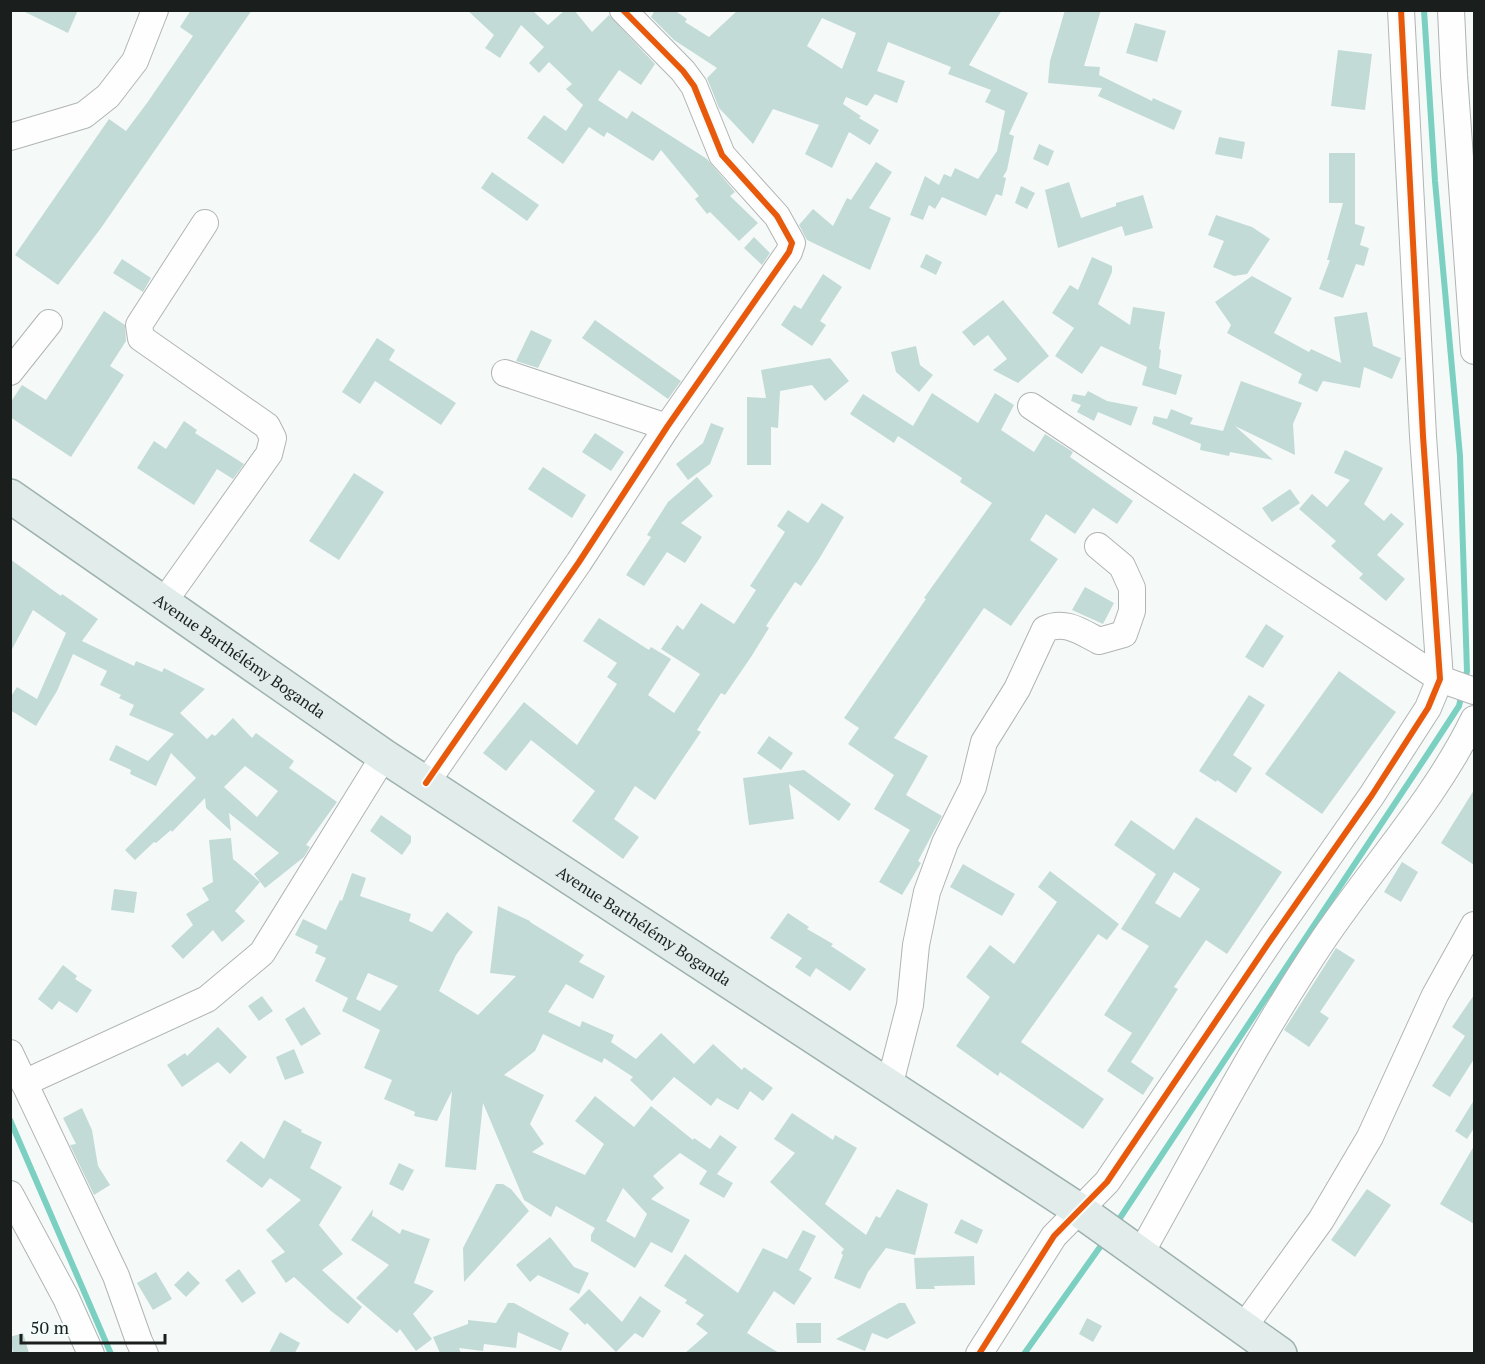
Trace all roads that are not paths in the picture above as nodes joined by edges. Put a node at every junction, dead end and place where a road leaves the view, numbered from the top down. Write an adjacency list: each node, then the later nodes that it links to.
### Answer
1 (155, 10): 5 (street)
2 (623, 10): 13 (street)
3 (1401, 10): 17 (street)
4 (1451, 10): 7 (street)
5 (10, 137)
6 (205, 223): 16 (street)
7 (1473, 303): 9 (street)
8 (49, 323): 10 (street)
9 (1474, 351)
10 (10, 372)
11 (505, 373): 13 (street)
12 (1031, 406): 17 (street)
13 (667, 427): 21 (street)
14 (13, 501): 16 (main road, Avenue Barthélémy Boganda)
15 (1098, 546): 25 (street)
16 (163, 603): 20 (main road, Avenue Barthélémy Boganda)
17 (1440, 679): 18 (street); 27 (street)
18 (1474, 691)
19 (1474, 719): 28 (street)
20 (384, 756): 21 (main road, Avenue Barthélémy Boganda); 24 (street)
21 (426, 783): 25 (main road, Avenue Barthélémy Boganda)
22 (1474, 925): 29 (street)
23 (10, 1053): 24 (street)
24 (24, 1083): 31 (street)
25 (889, 1087): 27 (main road, Avenue Barthélémy Boganda)
26 (10, 1194): 30 (street)
27 (1088, 1215): 28 (main road, Avenue Barthélémy Boganda); 32 (street)
28 (1134, 1248): 29 (main road, Avenue Barthélémy Boganda)
29 (1243, 1328): 33 (main road, Avenue Barthélémy Boganda)
30 (92, 1353)
31 (145, 1353)
32 (979, 1353)
33 (1280, 1353)

